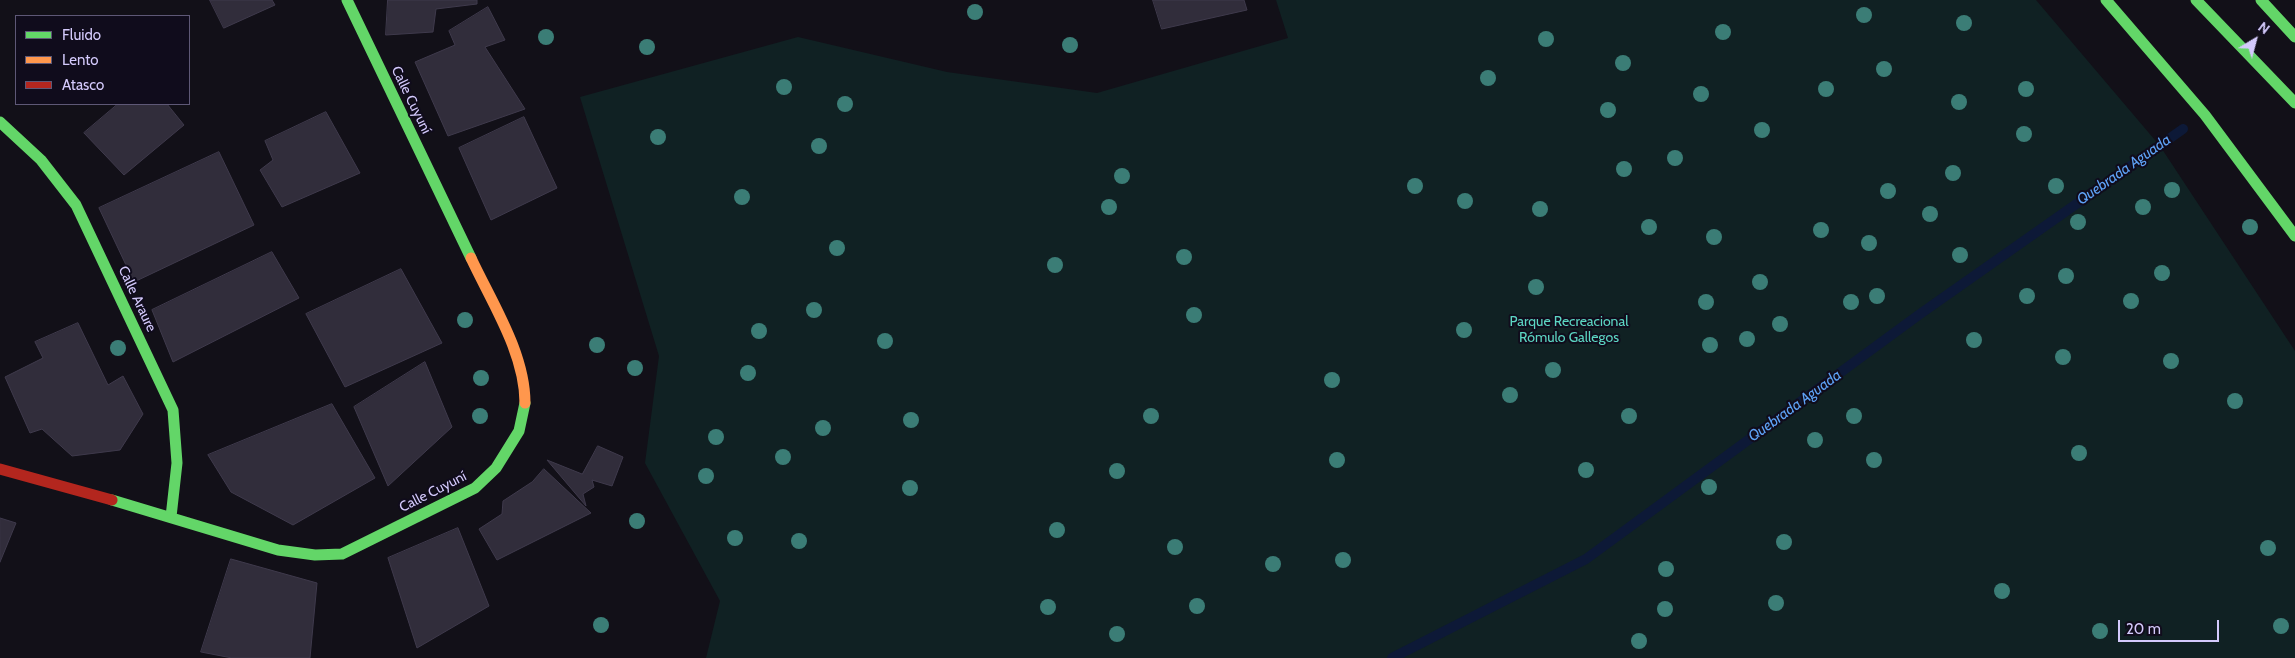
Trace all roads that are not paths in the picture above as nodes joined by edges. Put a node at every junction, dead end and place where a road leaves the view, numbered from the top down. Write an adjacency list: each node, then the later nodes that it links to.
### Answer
1 (347, 0): 10 (main road, Calle Cuyuní)
2 (2106, 0): 8 (main road)
3 (2196, 0): 6 (main road)
4 (2261, 0): 5 (main road)
5 (2295, 37)
6 (2295, 104)
7 (0, 122): 10 (main road, Calle Araure)
8 (2295, 236)
9 (0, 470): 10 (main road, Calle Cuyuní)
10 (171, 517)

